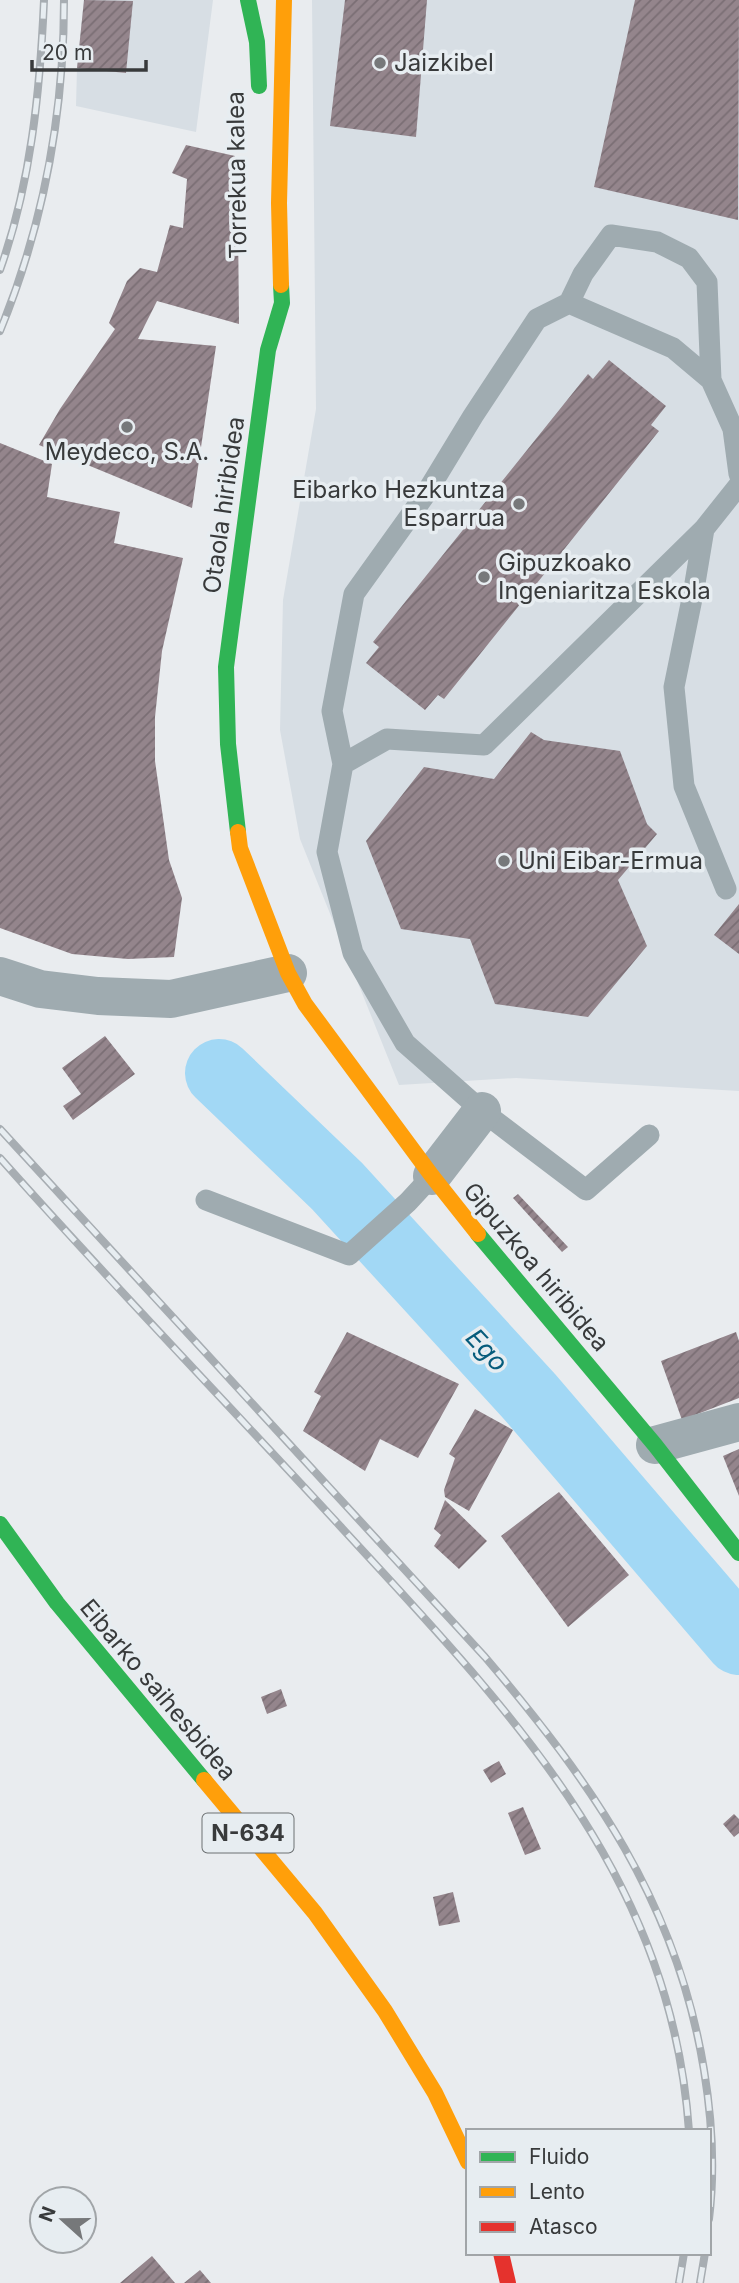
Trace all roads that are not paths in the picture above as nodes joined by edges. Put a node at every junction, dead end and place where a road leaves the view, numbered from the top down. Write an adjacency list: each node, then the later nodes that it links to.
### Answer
1 (248, 0): 3 (main road, Torrekua kalea)
2 (284, 0): 6 (main road, Otaola hiribidea)
3 (259, 104)
4 (569, 303): 7 (lane); 7 (lane); 11 (lane)
5 (265, 312): 6 (main road)
6 (268, 350): 14 (main road, Otaola hiribidea)
7 (711, 380): 8 (lane)
8 (739, 474)
9 (739, 485): 10 (lane)
10 (704, 529): 11 (lane); 12 (lane)
11 (344, 764): 15 (lane)
12 (726, 889)
13 (0, 976): 14 (street)
14 (297, 988): 17 (main road, Gipuzkoa hiribidea)
15 (482, 1111): 16 (lane); 17 (street)
16 (649, 1135)
17 (420, 1189): 18 (lane); 20 (main road, Gipuzkoa hiribidea)
18 (206, 1200)
19 (739, 1422): 20 (street)
20 (655, 1444): 22 (main road, Gipuzkoa hiribidea)
21 (0, 1524): 23 (main road, Eibarko saihesbidea / N-634)
22 (739, 1553)
23 (466, 2158)
24 (501, 2255): 25 (main road)
25 (508, 2283)

